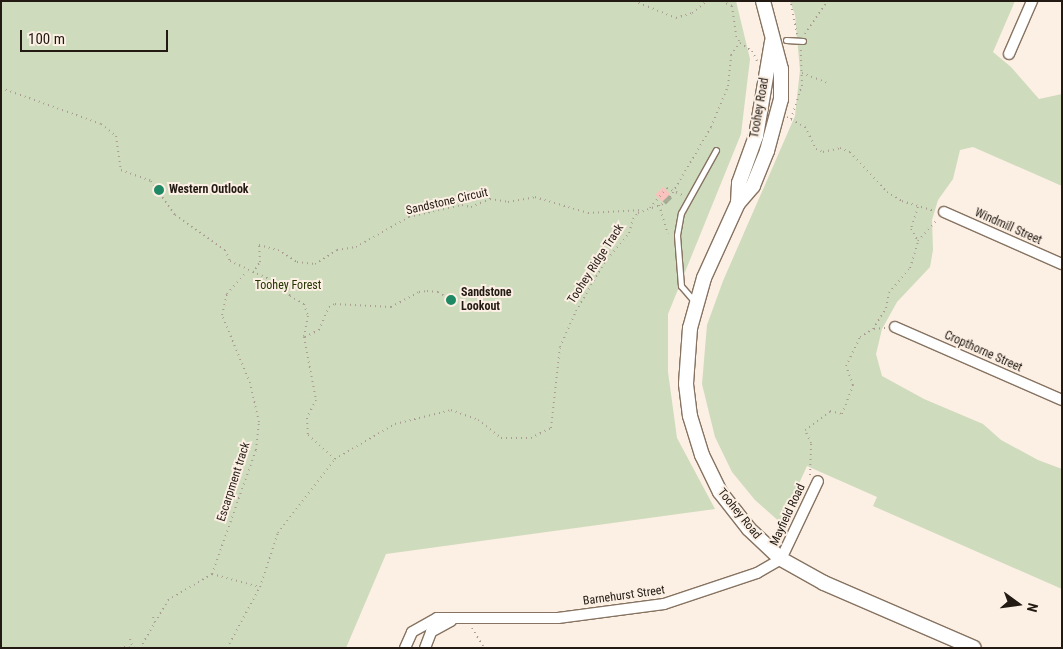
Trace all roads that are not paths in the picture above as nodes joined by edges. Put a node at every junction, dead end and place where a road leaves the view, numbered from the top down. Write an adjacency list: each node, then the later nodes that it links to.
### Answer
1 (762, 1): 9 (main road, Toohey Road)
2 (1032, 1): 5 (street)
3 (786, 40): 4 (lane)
4 (803, 41)
5 (1009, 54)
6 (716, 150): 9 (lane)
7 (944, 212): 8 (street, Windmill Street)
8 (1062, 264)
9 (696, 303): 13 (main road, Toohey Road)
10 (894, 327): 11 (street, Cropthorne Street)
11 (1062, 400)
12 (817, 483): 13 (street, Mayfield Road)
13 (781, 559): 14 (street, Barnehurst Street); 17 (main road, Toohey Road)
14 (462, 618): 15 (street, Barnehurst Street); 16 (street, Barnehurst Street)
15 (405, 648)
16 (425, 648)
17 (974, 648)

